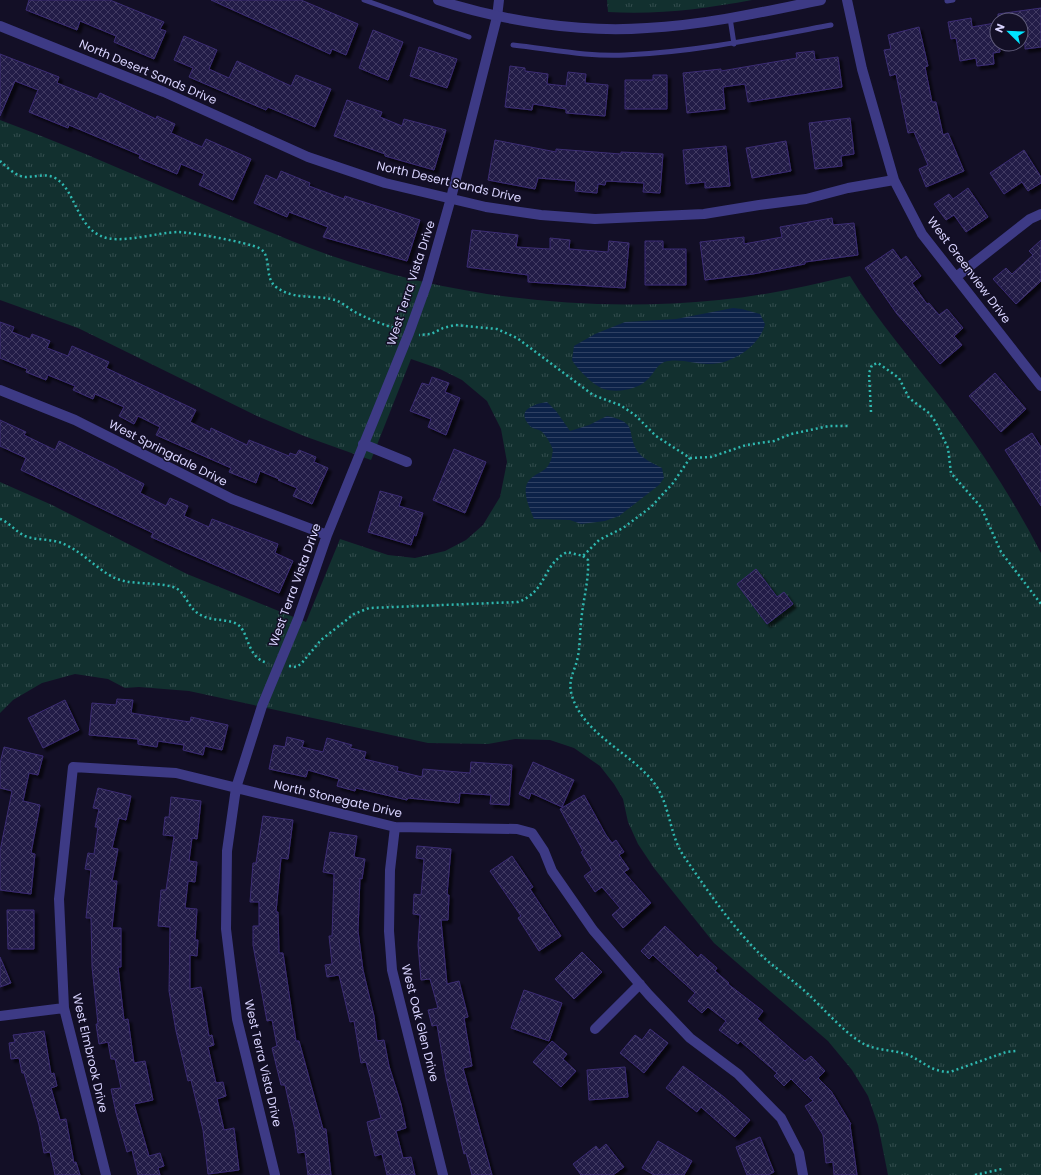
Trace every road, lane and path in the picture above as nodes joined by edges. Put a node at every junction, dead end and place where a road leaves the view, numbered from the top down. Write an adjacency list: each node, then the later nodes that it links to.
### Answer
1 (364, 0): 6 (lane)
2 (438, 0): 7 (street)
3 (499, 0): 7 (street, West Terra Vista Drive)
4 (820, 0): 8 (street)
5 (847, 0): 15 (street, West Greenview Drive)
6 (376, 2): 11 (lane)
7 (497, 17): 8 (street); 16 (street, West Terra Vista Drive)
8 (730, 18): 12 (lane)
9 (830, 25): 12 (lane)
10 (0, 26): 16 (street, North Desert Sands Drive)
11 (469, 36)
12 (734, 44): 13 (lane)
13 (513, 45)
14 (0, 161): 19 (path)
15 (894, 180): 16 (street, North Desert Sands Drive); 18 (street, West Greenview Drive)
16 (451, 198): 19 (street, West Terra Vista Drive)
17 (1041, 214): 18 (street)
18 (956, 277): 20 (street, West Greenview Drive)
19 (410, 333): 24 (street, West Terra Vista Drive); 25 (path)
20 (1041, 386)
21 (0, 390): 28 (street, West Springdale Drive)
22 (871, 412): 30 (path)
23 (849, 426): 25 (path)
24 (363, 444): 26 (street); 28 (street, West Terra Vista Drive)
25 (690, 458): 29 (path)
26 (407, 462)
27 (0, 519): 31 (path)
28 (327, 536): 31 (street, West Terra Vista Drive)
29 (583, 556): 31 (path); 39 (path)
30 (1041, 604)
31 (278, 666): 33 (street, West Terra Vista Drive)
32 (73, 767): 33 (street, North Stonegate Drive); 36 (street, West Elmbrook Drive)
33 (236, 788): 34 (street, North Stonegate Drive); 42 (street, West Terra Vista Drive)
34 (395, 827): 35 (street, North Stonegate Drive); 43 (street, West Oak Glen Drive)
35 (640, 984): 38 (street); 44 (street, North Stonegate Drive)
36 (64, 1008): 37 (street); 41 (street, West Elmbrook Drive)
37 (0, 1016)
38 (595, 1029)
39 (1016, 1051)
40 (1002, 1169): 45 (path)
41 (106, 1175)
42 (275, 1175)
43 (443, 1175)
44 (802, 1175)
45 (975, 1175)

